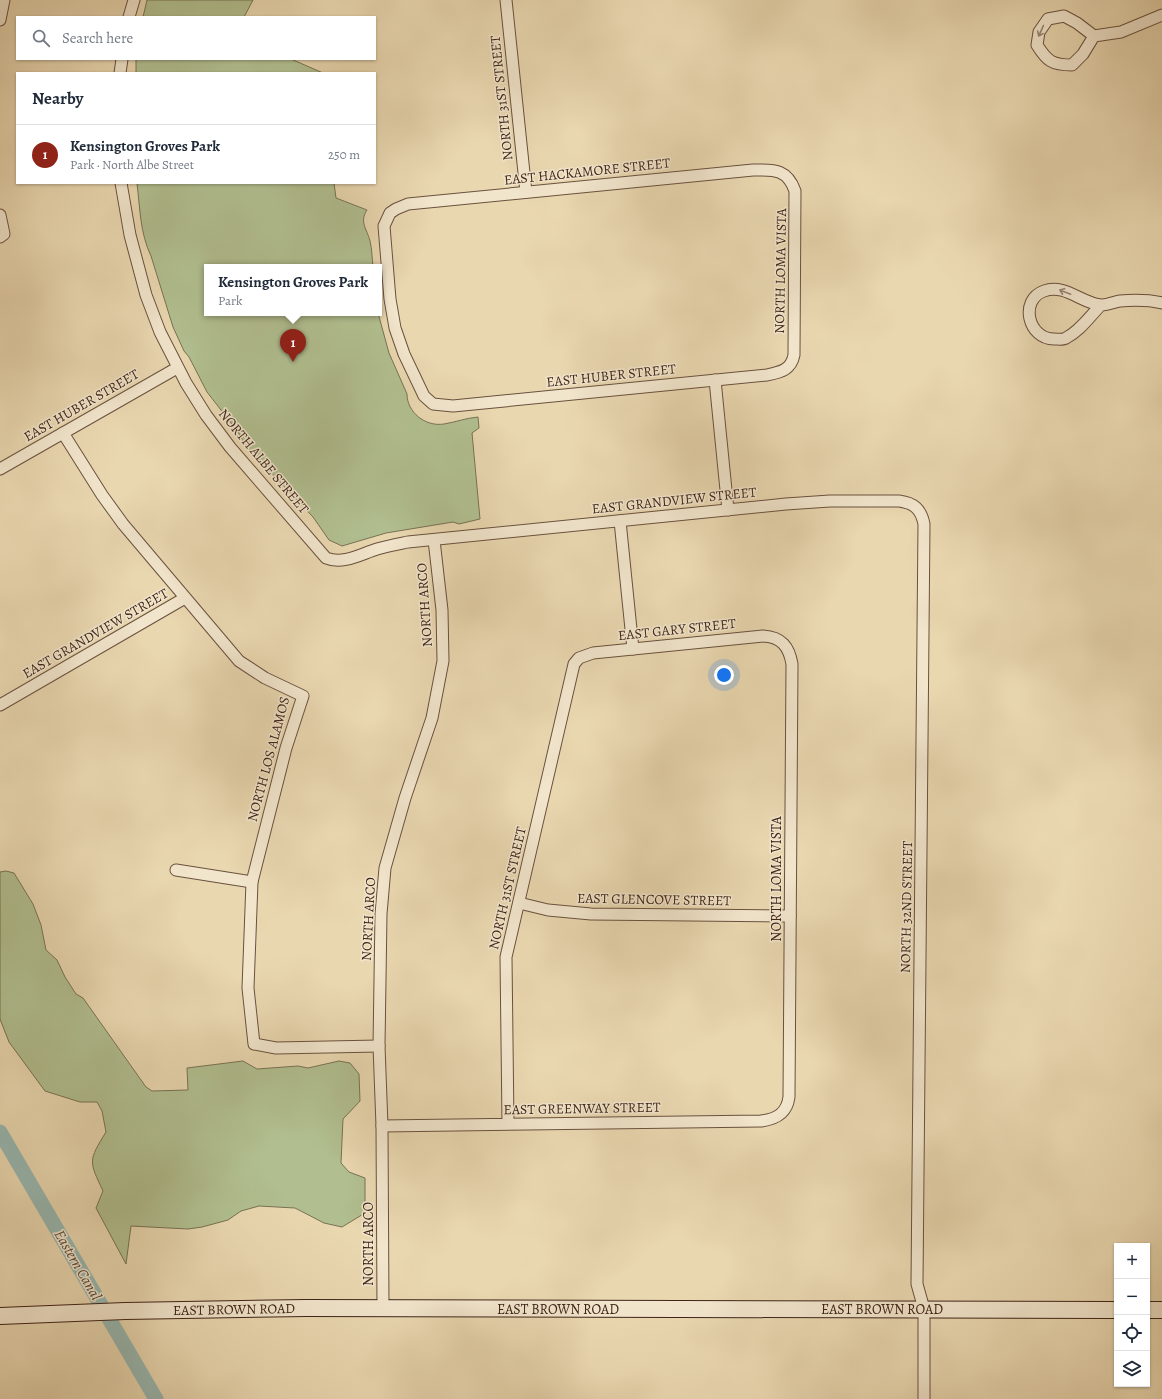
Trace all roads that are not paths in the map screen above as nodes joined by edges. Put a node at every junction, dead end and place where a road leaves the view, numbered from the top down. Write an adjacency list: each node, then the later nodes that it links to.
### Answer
1 (4, 0): 6 (street)
2 (134, 0): 4 (street)
3 (506, 0): 12 (street, NORTH 31ST STREET)
4 (130, 16)
5 (1162, 16): 7 (street)
6 (0, 20)
7 (1094, 36): 7 (street, one-way to 7)
8 (122, 60): 9 (street)
9 (120, 72)
10 (788, 176): 12 (street, EAST HACKAMORE STREET); 17 (street, NORTH LOMA VISTA)
11 (121, 184): 18 (street, NORTH ALBE STREET)
12 (526, 192): 20 (street, EAST HACKAMORE STREET)
13 (0, 215): 14 (street)
14 (2, 236)
15 (1162, 303): 16 (street)
16 (1101, 305): 16 (street, one-way to 16)
17 (789, 367): 19 (street, EAST HUBER STREET)
18 (177, 368): 21 (street, EAST HUBER STREET); 26 (street, NORTH ALBE STREET)
19 (715, 380): 20 (street, EAST HUBER STREET); 24 (street)
20 (434, 404)
21 (63, 433): 22 (street, EAST HUBER STREET); 27 (street, NORTH LOS ALAMOS)
22 (0, 469)
23 (917, 507): 24 (street, EAST GRANDVIEW STREET); 41 (street, NORTH 32ND STREET)
24 (728, 510): 25 (street, EAST GRANDVIEW STREET)
25 (620, 521): 26 (street, EAST GRANDVIEW STREET); 29 (street)
26 (434, 540): 36 (street, NORTH ARCO)
27 (185, 598): 31 (street, EAST GRANDVIEW STREET); 33 (street, NORTH LOS ALAMOS)
28 (784, 643): 29 (street, EAST GARY STREET); 35 (street, NORTH LOMA VISTA)
29 (633, 649): 30 (street, EAST GARY STREET)
30 (574, 664): 34 (street, NORTH 31ST STREET)
31 (0, 705)
32 (176, 870): 33 (street)
33 (252, 882): 36 (street, NORTH LOS ALAMOS)
34 (519, 903): 35 (street, EAST GLENCOVE STREET); 38 (street, NORTH 31ST STREET)
35 (790, 916): 37 (street, NORTH LOMA VISTA)
36 (379, 1046): 39 (street, NORTH ARCO)
37 (782, 1114): 38 (street, EAST GREENWAY STREET)
38 (508, 1124): 39 (street, EAST GREENWAY STREET)
39 (382, 1126): 40 (street, NORTH ARCO)
40 (383, 1308): 41 (main road, EAST BROWN ROAD); 45 (main road, EAST BROWN ROAD)
41 (924, 1309): 42 (main road, EAST BROWN ROAD); 46 (street, NORTH 32ND STREET)
42 (1114, 1310)
43 (1150, 1310): 44 (main road)
44 (1162, 1310)
45 (0, 1316)
46 (924, 1399)

